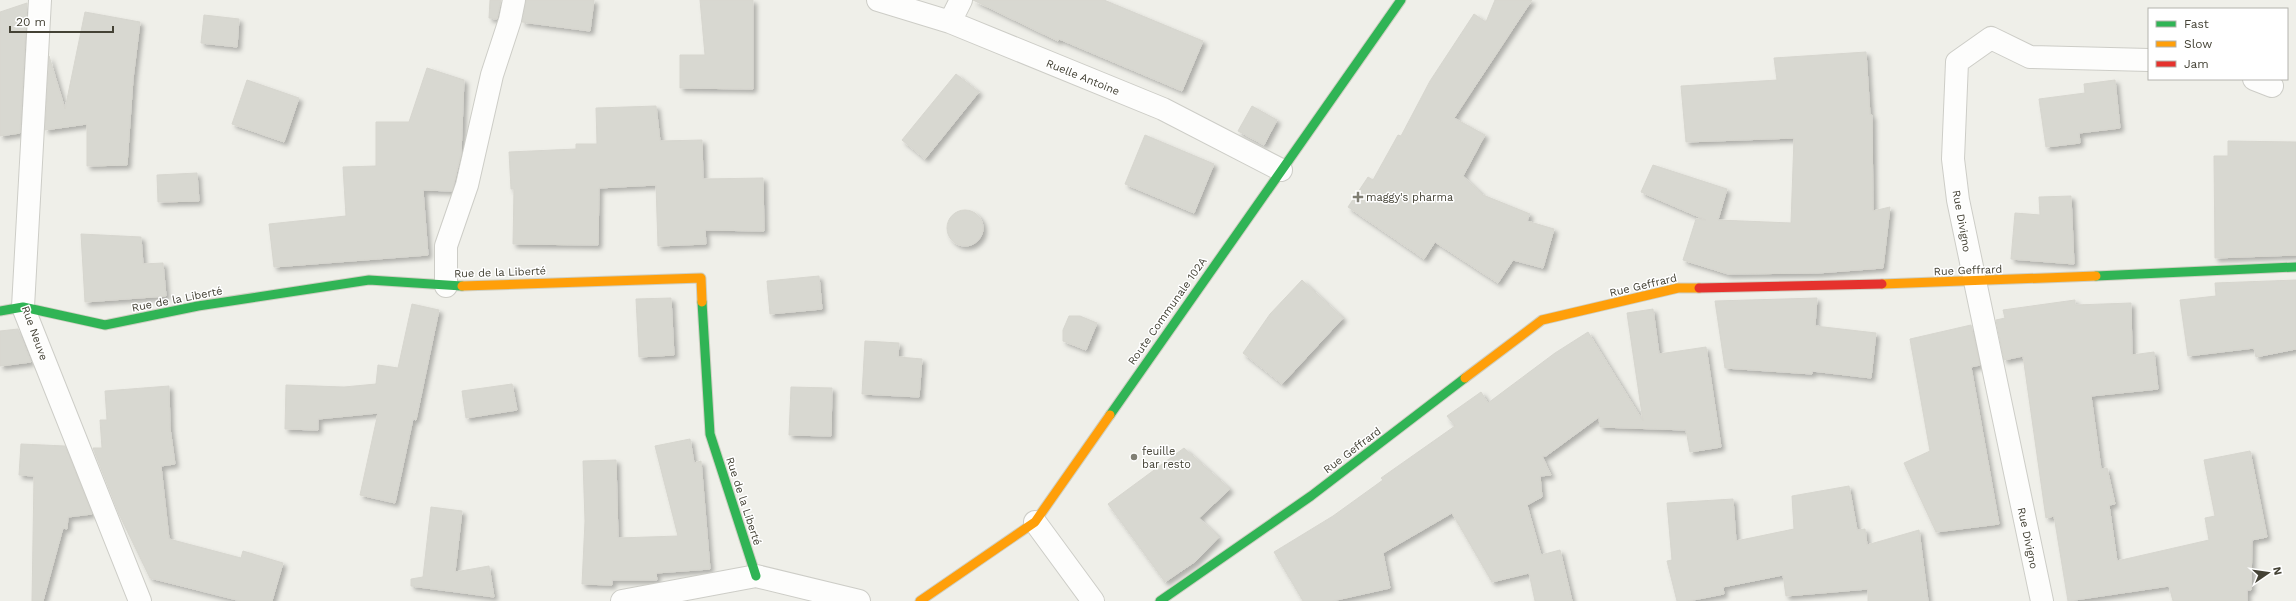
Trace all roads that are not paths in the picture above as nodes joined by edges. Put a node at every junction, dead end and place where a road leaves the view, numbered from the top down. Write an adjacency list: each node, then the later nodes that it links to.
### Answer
1 (40, 0): 12 (street, Rue Neuve)
2 (514, 0): 11 (street)
3 (878, 0): 6 (street, Ruelle Antoine)
4 (960, 0): 6 (street)
5 (1401, 0): 8 (street, Route Communale 102A)
6 (950, 22): 8 (street, Ruelle Antoine)
7 (2148, 60): 10 (street, Rue Divigno)
8 (1281, 170): 14 (street, Route Communale 102A)
9 (2296, 267): 10 (street, Rue Geffrard)
10 (1974, 282): 21 (street, Rue Geffrard); 22 (street, Rue Divigno)
11 (446, 286): 12 (street, Rue de la Liberté); 15 (street, Rue de la Liberté)
12 (23, 306): 13 (street, Rue de la Liberté); 16 (street, Rue Neuve)
13 (0, 311)
14 (1035, 522): 19 (street, Route Communale 102A); 20 (street)
15 (756, 576): 17 (street); 18 (street)
16 (140, 601)
17 (622, 601)
18 (859, 601)
19 (920, 601)
20 (1093, 601)
21 (1160, 601)
22 (2042, 601)

